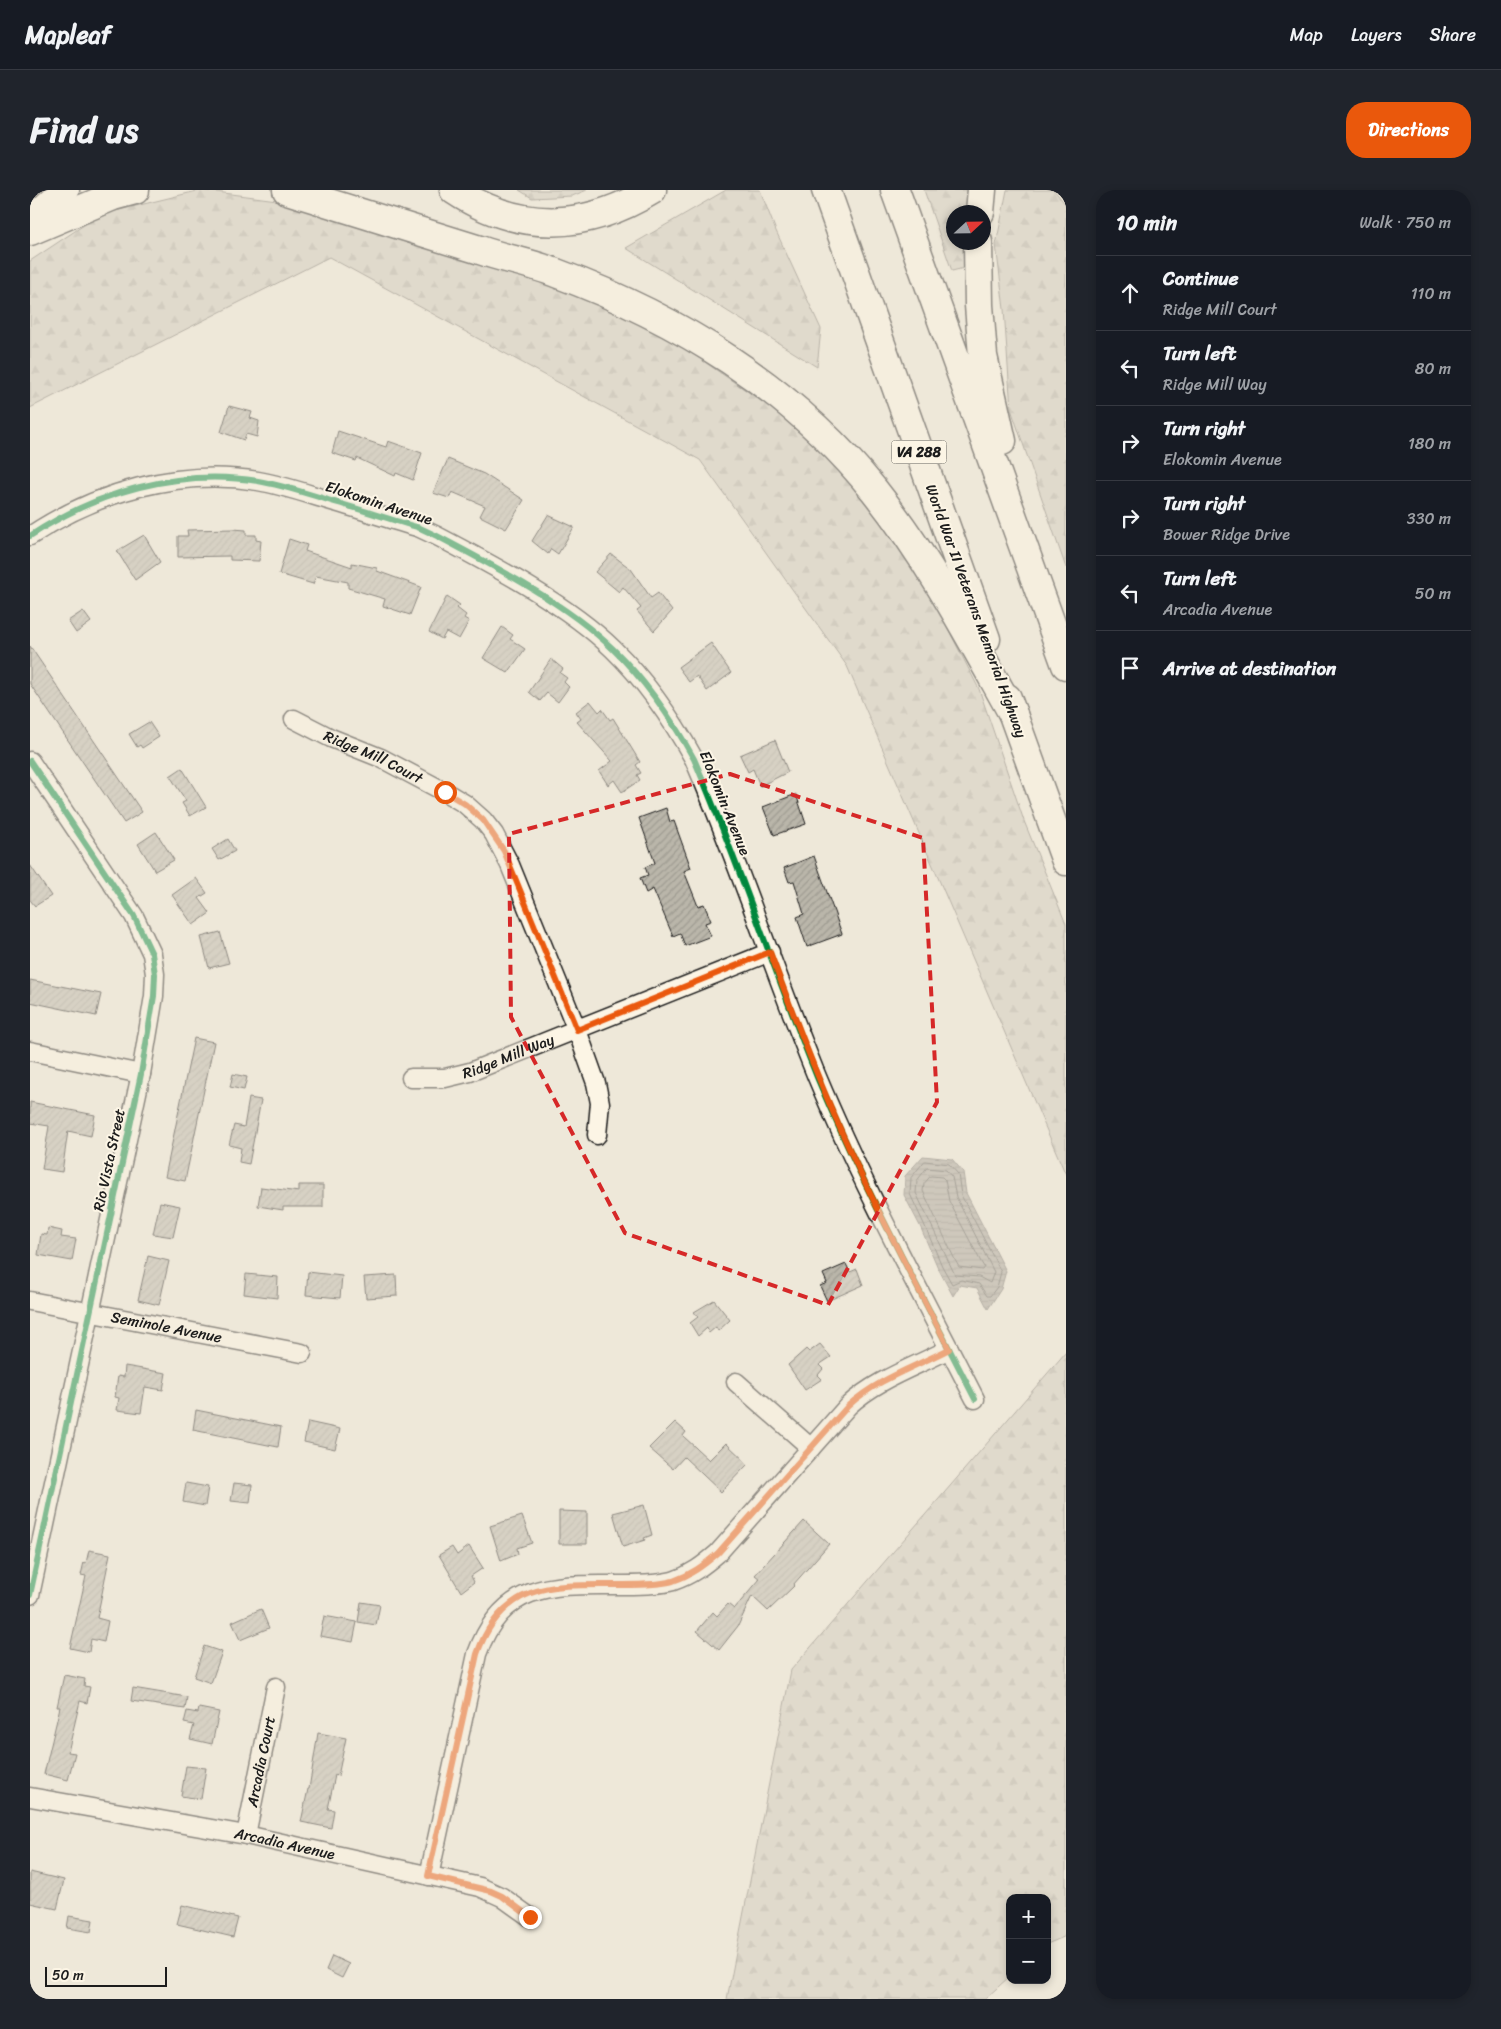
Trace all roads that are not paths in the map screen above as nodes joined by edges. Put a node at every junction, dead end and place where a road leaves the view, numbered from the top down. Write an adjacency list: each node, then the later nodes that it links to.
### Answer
1 (65, 190): 10 (main road)
2 (135, 190): 11 (main road)
3 (287, 190): 16 (main road)
4 (454, 190): 5 (main road)
5 (652, 190)
6 (826, 190): 16 (main road, World War II Veterans Memorial Highway / VA 288)
7 (895, 190): 13 (main road)
8 (982, 190): 9 (main road)
9 (981, 205)
10 (30, 222)
11 (30, 231)
12 (978, 250): 13 (main road)
13 (1006, 497): 15 (main road)
14 (30, 536): 20 (street, Elokomin Avenue)
15 (1066, 665)
16 (1012, 714): 19 (main road, World War II Veterans Memorial Highway / VA 288)
17 (294, 718): 21 (street, Ridge Mill Court)
18 (30, 760): 23 (street, Rio Vista Street)
19 (1066, 861)
20 (770, 952): 21 (street, Ridge Mill Way); 28 (street, Elokomin Avenue)
21 (577, 1030): 24 (street, Ridge Mill Way); 25 (street, Ridge Mill Court)
22 (30, 1051): 23 (street)
23 (141, 1074): 27 (street, Rio Vista Street)
24 (411, 1078)
25 (598, 1135)
26 (30, 1301): 27 (street, Seminole Avenue)
27 (89, 1314): 29 (street, Seminole Avenue); 33 (street, Rio Vista Street)
28 (949, 1349): 31 (street, Elokomin Avenue); 32 (street)
29 (302, 1353)
30 (736, 1382): 32 (street)
31 (975, 1399)
32 (811, 1448): 38 (street)
33 (34, 1554): 34 (street, Rio Vista Street)
34 (30, 1595)
35 (276, 1687): 37 (street, Arcadia Court)
36 (30, 1797): 37 (street, Arcadia Avenue)
37 (246, 1835): 38 (street, Arcadia Avenue)
38 (428, 1876): 39 (street, Arcadia Avenue)
39 (530, 1917)

